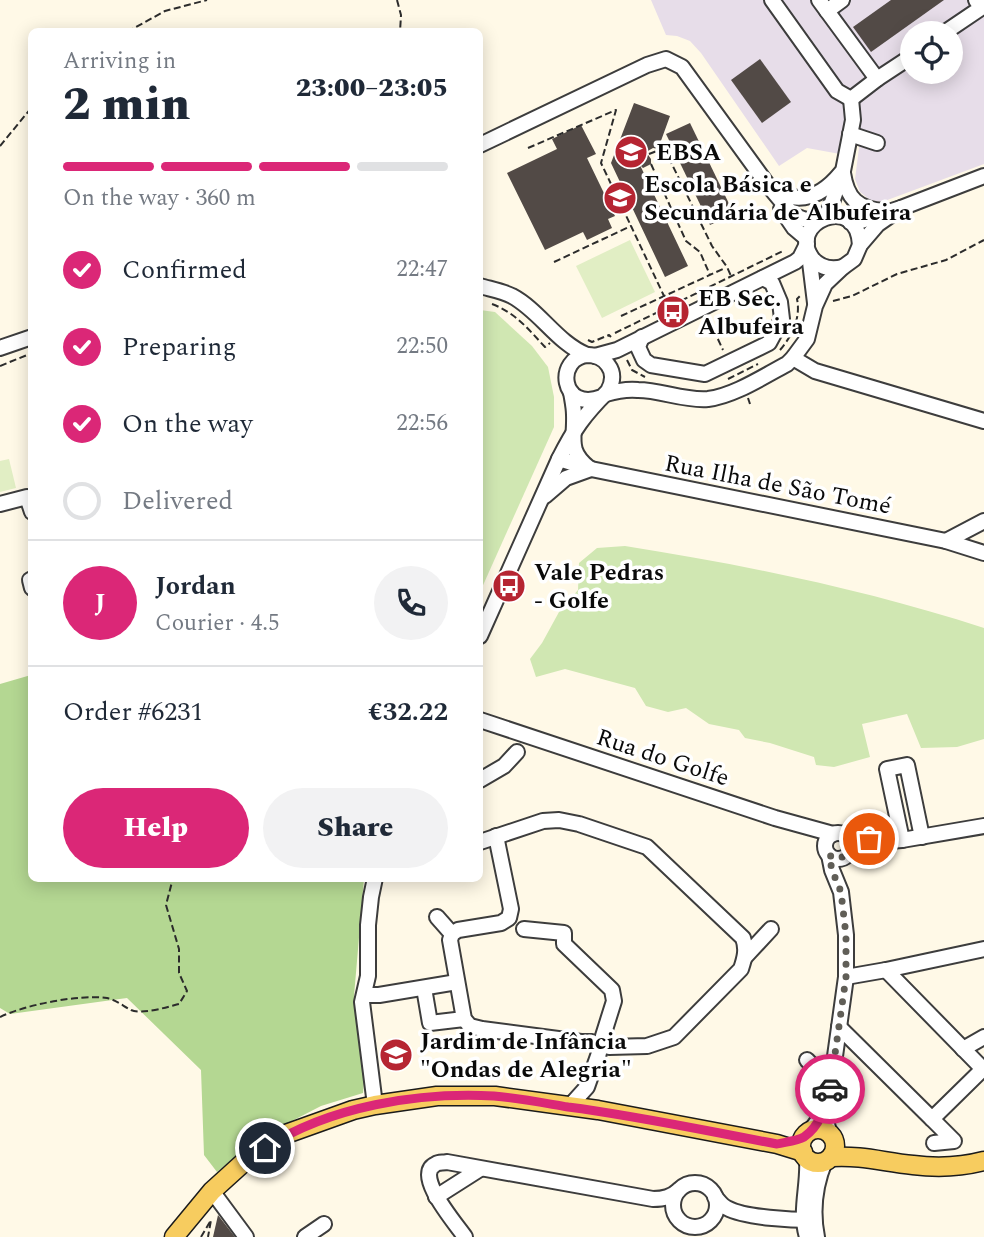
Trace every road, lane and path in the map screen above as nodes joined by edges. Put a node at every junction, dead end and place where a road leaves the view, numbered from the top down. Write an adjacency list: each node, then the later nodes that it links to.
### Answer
1 (207, 0): 8 (path)
2 (397, 0): 9 (path)
3 (772, 0): 12 (street)
4 (842, 0): 6 (street)
5 (976, 0): 7 (street)
6 (823, 6): 11 (street)
7 (962, 21)
8 (134, 28)
9 (400, 28)
10 (900, 63): 11 (street)
11 (877, 79): 12 (street)
12 (851, 99): 14 (street)
13 (28, 112): 18 (path)
14 (850, 134): 15 (street); 24 (street)
15 (877, 143)
16 (483, 144): 25 (street)
17 (672, 145): 20 (path)
18 (0, 146)
19 (528, 148): 29 (path)
20 (664, 148): 21 (path); 35 (path)
21 (649, 154)
22 (651, 164): 37 (path)
23 (984, 176): 26 (street)
24 (841, 178): 25 (street); 26 (street); 27 (street); 28 (street)
25 (767, 184): 27 (street); 31 (street)
26 (894, 210): 28 (street); 32 (street)
27 (822, 218): 28 (street); 31 (street)
28 (847, 220): 32 (street)
29 (631, 226): 34 (path); 42 (path)
30 (984, 240): 43 (path)
31 (808, 245): 36 (street); 39 (street); 43 (street)
32 (860, 245): 36 (street)
33 (783, 251): 38 (path)
34 (554, 262)
35 (727, 267): 37 (path); 38 (path)
36 (843, 267): 43 (street)
37 (710, 275): 42 (path)
38 (732, 276): 41 (path)
39 (763, 278): 45 (street); 63 (street)
40 (483, 287): 47 (street)
41 (696, 294): 45 (path); 48 (path)
42 (664, 296): 46 (path)
43 (816, 301): 55 (path); 58 (street)
44 (488, 302): 52 (path)
45 (703, 307): 49 (street); 63 (path)
46 (621, 316)
47 (540, 318): 57 (street); 62 (street)
48 (615, 333)
49 (642, 337): 54 (street); 63 (street)
50 (28, 338): 53 (street)
51 (586, 340): 54 (path)
52 (545, 347)
53 (0, 348)
54 (617, 350): 57 (street); 65 (path)
55 (776, 353)
56 (28, 355): 60 (path)
57 (591, 355): 61 (street); 62 (street)
58 (793, 358): 63 (street); 69 (street)
59 (758, 364): 63 (path)
60 (0, 366)
61 (612, 372): 65 (street); 67 (street)
62 (566, 375): 66 (street)
63 (736, 375): 64 (path); 65 (street); 68 (path)
64 (727, 380)
65 (644, 384): 67 (street)
66 (570, 392): 67 (street); 70 (street)
67 (604, 396): 70 (street)
68 (750, 404)
69 (984, 421)
70 (573, 432): 71 (street); 72 (street)
71 (559, 459): 72 (street, Rua Ilha de São Tomé); 73 (street)
72 (591, 469): 73 (street); 77 (street, Rua Ilha de São Tomé)
73 (541, 499): 79 (street)
74 (28, 500): 75 (street)
75 (0, 504)
76 (984, 521): 77 (street)
77 (946, 541): 78 (street, Rua Ilha de São Tomé)
78 (984, 553)
79 (483, 629)
80 (483, 721): 88 (street, Rua do Golfe)
81 (517, 752): 82 (street)
82 (483, 778)
83 (984, 826): 85 (street)
84 (496, 836): 86 (street); 96 (street); 98 (street)
85 (922, 837): 87 (street); 87 (street)
86 (483, 841)
87 (896, 841): 89 (street)
88 (829, 845): 89 (street, Rua do Golfe); 89 (street, Rua do Golfe); 92 (street)
89 (849, 848): 92 (street)
90 (172, 882): 104 (path)
91 (374, 882): 103 (street)
92 (841, 892): 100 (street)
93 (437, 917): 96 (street)
94 (524, 929): 108 (street)
95 (771, 929): 98 (street)
96 (452, 934): 101 (street)
97 (984, 949): 99 (street)
98 (745, 957): 108 (street)
99 (886, 970): 100 (street); 109 (street)
100 (846, 977): 106 (street)
101 (457, 982): 102 (street); 105 (street)
102 (424, 988): 103 (street); 105 (street)
103 (365, 995): 114 (street)
104 (0, 1017)
105 (467, 1023): 108 (street)
106 (839, 1027): 112 (street); 117 (street)
107 (984, 1037): 109 (street)
108 (601, 1045): 113 (street)
109 (963, 1049): 111 (street)
110 (807, 1060): 112 (street)
111 (983, 1070): 117 (street)
112 (831, 1085): 119 (street)
113 (587, 1087): 115 (street); 116 (street)
114 (375, 1105): 115 (main road); 123 (main road)
115 (569, 1107): 116 (main road)
116 (598, 1110): 119 (main road)
117 (932, 1119): 118 (street)
118 (934, 1143)
119 (818, 1146): 120 (main road); 128 (street)
120 (984, 1166)
121 (480, 1169): 124 (street); 124 (street); 126 (street)
122 (679, 1189): 125 (street); 126 (street); 131 (street)
123 (212, 1191): 132 (main road); 135 (street)
124 (436, 1197): 137 (street)
125 (715, 1197): 127 (street); 130 (street)
126 (653, 1199): 131 (street)
127 (737, 1212): 128 (street); 130 (street)
128 (809, 1220): 138 (street); 139 (street)
129 (324, 1224): 136 (street)
130 (705, 1224): 131 (street)
131 (680, 1228)
132 (174, 1237)
133 (201, 1237): 134 (path)
134 (208, 1237)
135 (246, 1237)
136 (305, 1237)
137 (465, 1237)
138 (807, 1237)
139 (817, 1237)

